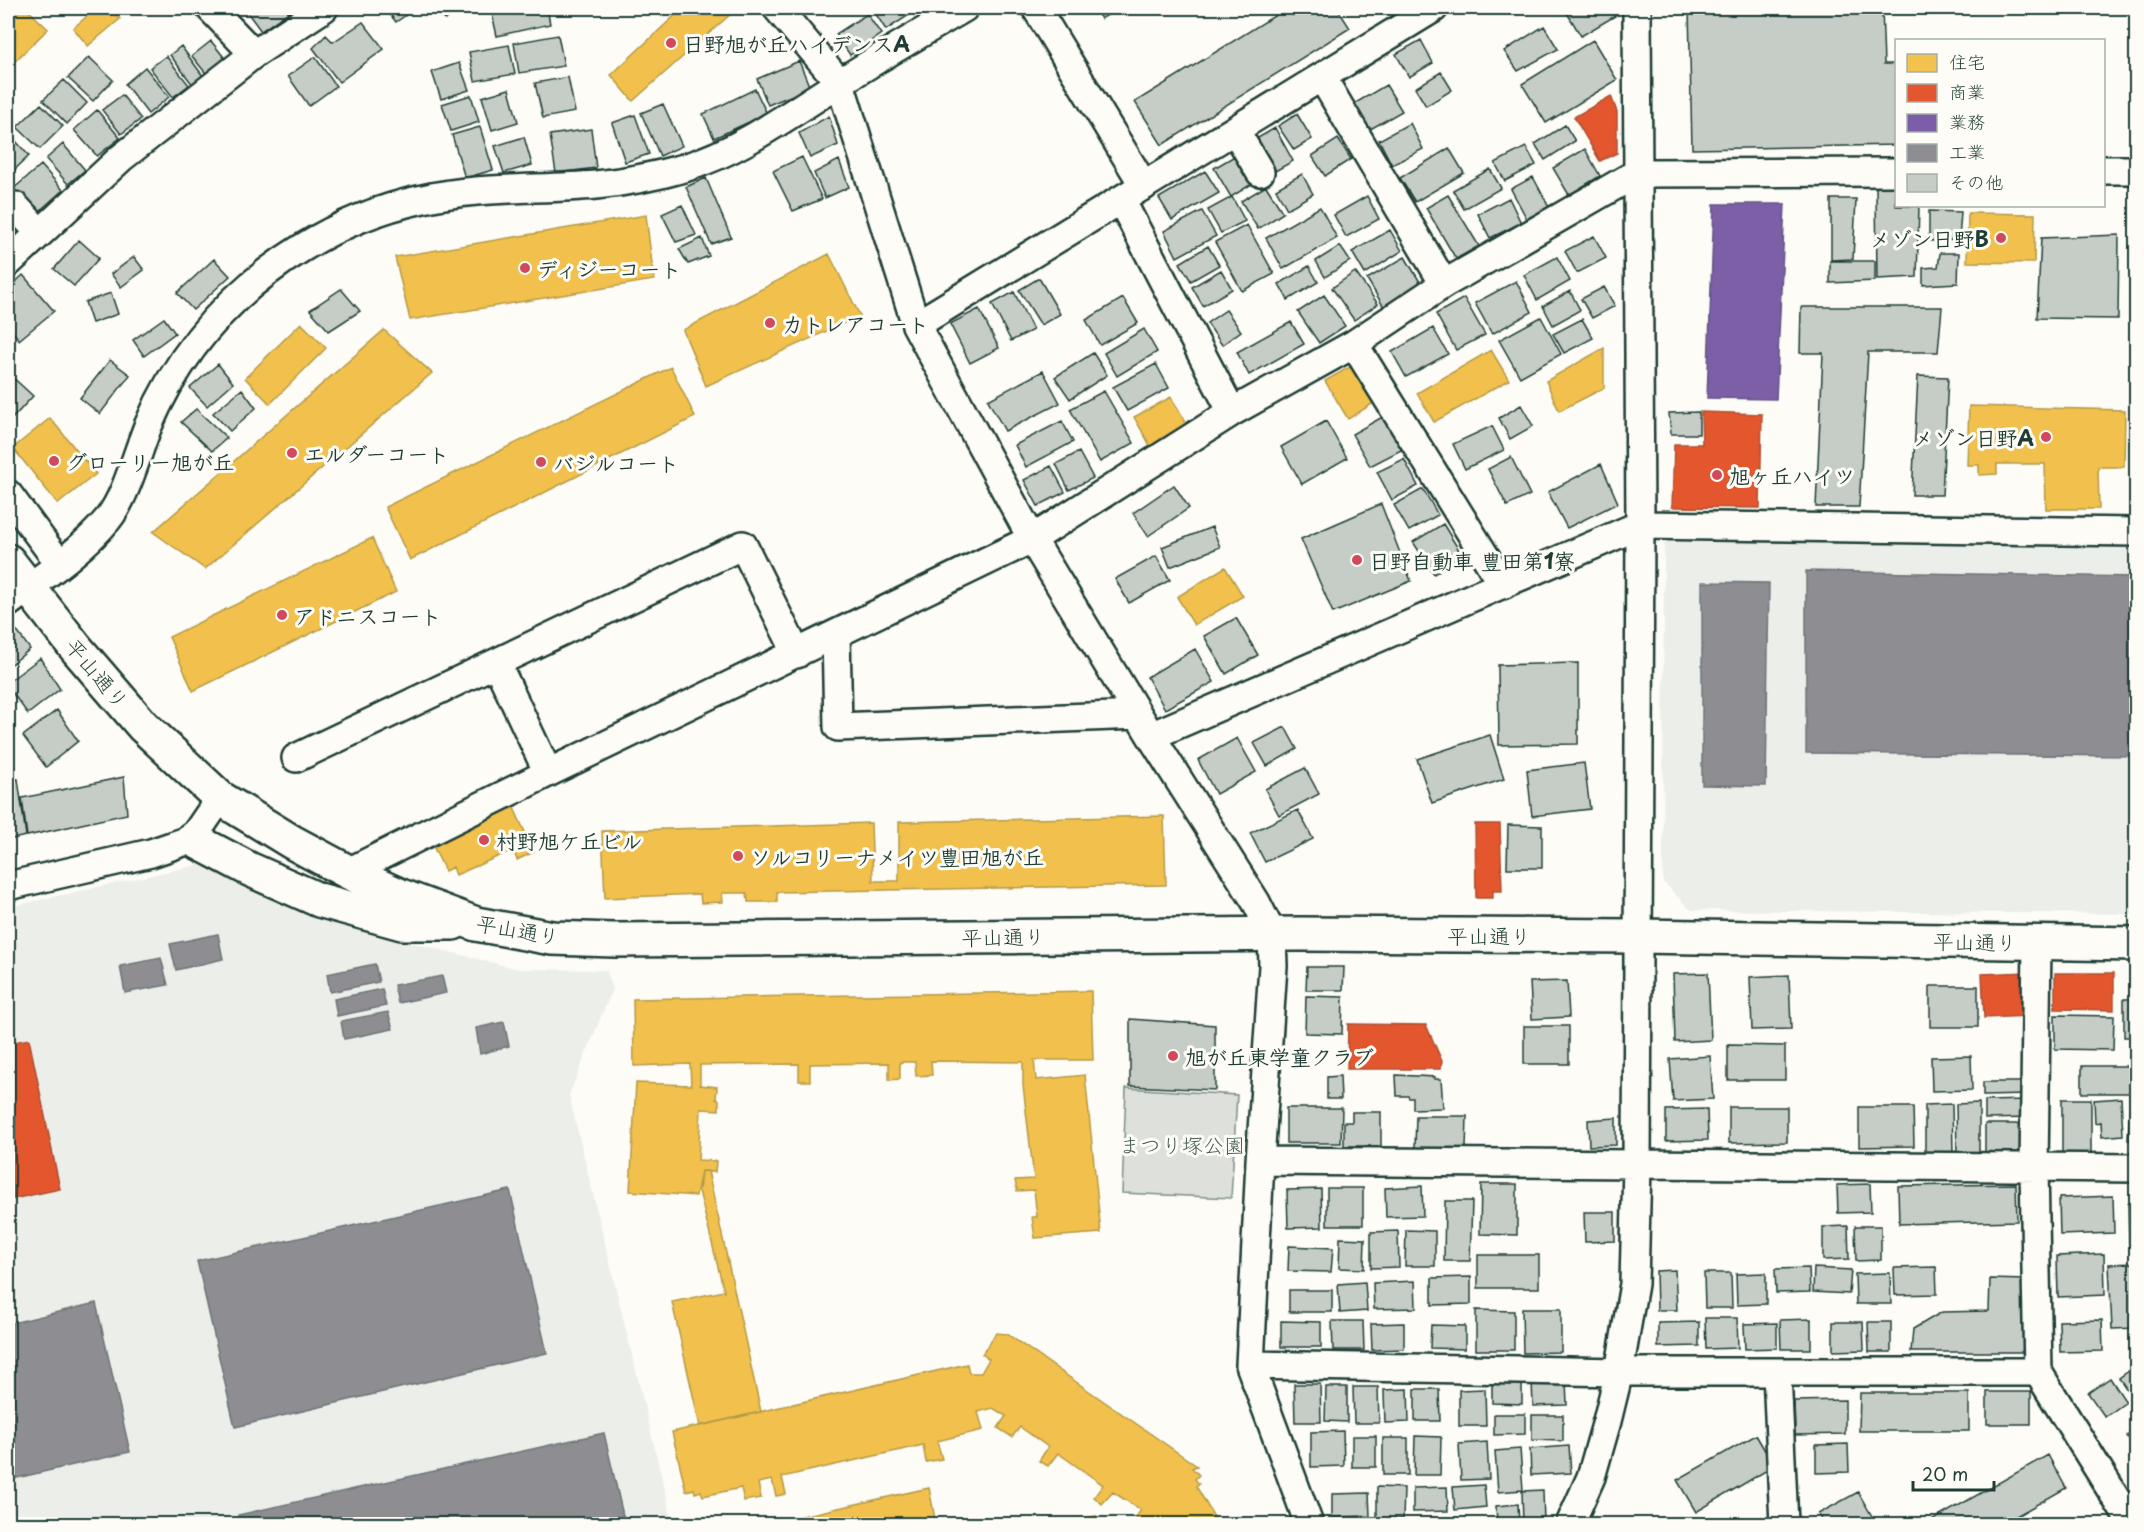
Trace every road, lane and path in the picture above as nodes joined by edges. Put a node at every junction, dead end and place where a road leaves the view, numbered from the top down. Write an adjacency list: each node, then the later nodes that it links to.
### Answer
1 (210, 8): 8 (street)
2 (324, 8): 8 (street)
3 (777, 8): 10 (street)
4 (964, 8): 10 (street)
5 (1036, 8): 17 (street)
6 (1434, 8): 9 (street)
7 (1637, 8): 16 (street)
8 (254, 54): 20 (street)
9 (1322, 77): 11 (street); 22 (street)
10 (840, 83): 23 (street); 31 (street)
11 (1235, 130): 14 (street); 17 (street)
12 (2105, 170): 13 (street)
13 (2136, 170)
14 (1260, 172)
15 (1895, 172): 16 (street)
16 (1636, 173): 22 (street); 27 (street)
17 (1144, 186): 18 (street)
18 (1121, 200): 23 (street); 25 (street)
19 (15, 206): 20 (street)
20 (40, 233): 21 (street)
21 (8, 263)
22 (1444, 284): 24 (street)
23 (916, 325): 29 (street)
24 (1354, 344): 25 (street); 32 (street)
25 (1232, 412): 29 (street)
26 (8, 494): 31 (street)
27 (1640, 525): 28 (street); 32 (street); 46 (street)
28 (2136, 532)
29 (1032, 539): 34 (street); 37 (street)
30 (8, 561): 33 (main road, 平山通り)
31 (59, 563): 33 (street)
32 (1503, 585): 37 (street)
33 (18, 595): 40 (main road, 平山通り)
34 (836, 635): 35 (street); 37 (street)
35 (797, 654): 36 (street); 39 (street)
36 (497, 664): 38 (street); 39 (street)
37 (1144, 725): 45 (street)
38 (296, 758)
39 (548, 773): 42 (street)
40 (220, 798): 41 (street); 42 (main road, 平山通り)
41 (192, 839): 43 (street); 44 (main road)
42 (348, 872): 44 (main road, 平山通り)
43 (8, 886)
44 (476, 924): 45 (main road, 平山通り)
45 (1272, 934): 46 (main road, 平山通り); 49 (street)
46 (1638, 936): 47 (main road, 平山通り); 50 (street)
47 (2037, 942): 48 (main road, 平山通り); 51 (street)
48 (2136, 944)
49 (1260, 1161): 50 (street); 53 (street)
50 (1637, 1165): 51 (street); 54 (street)
51 (2034, 1168): 52 (street); 55 (street)
52 (2136, 1168)
53 (1250, 1365): 54 (street); 58 (street)
54 (1619, 1372): 56 (street); 59 (street)
55 (2038, 1372): 56 (street); 57 (street)
56 (1777, 1373): 60 (street)
57 (2124, 1515)
58 (1309, 1524)
59 (1570, 1524)
60 (1784, 1524)

